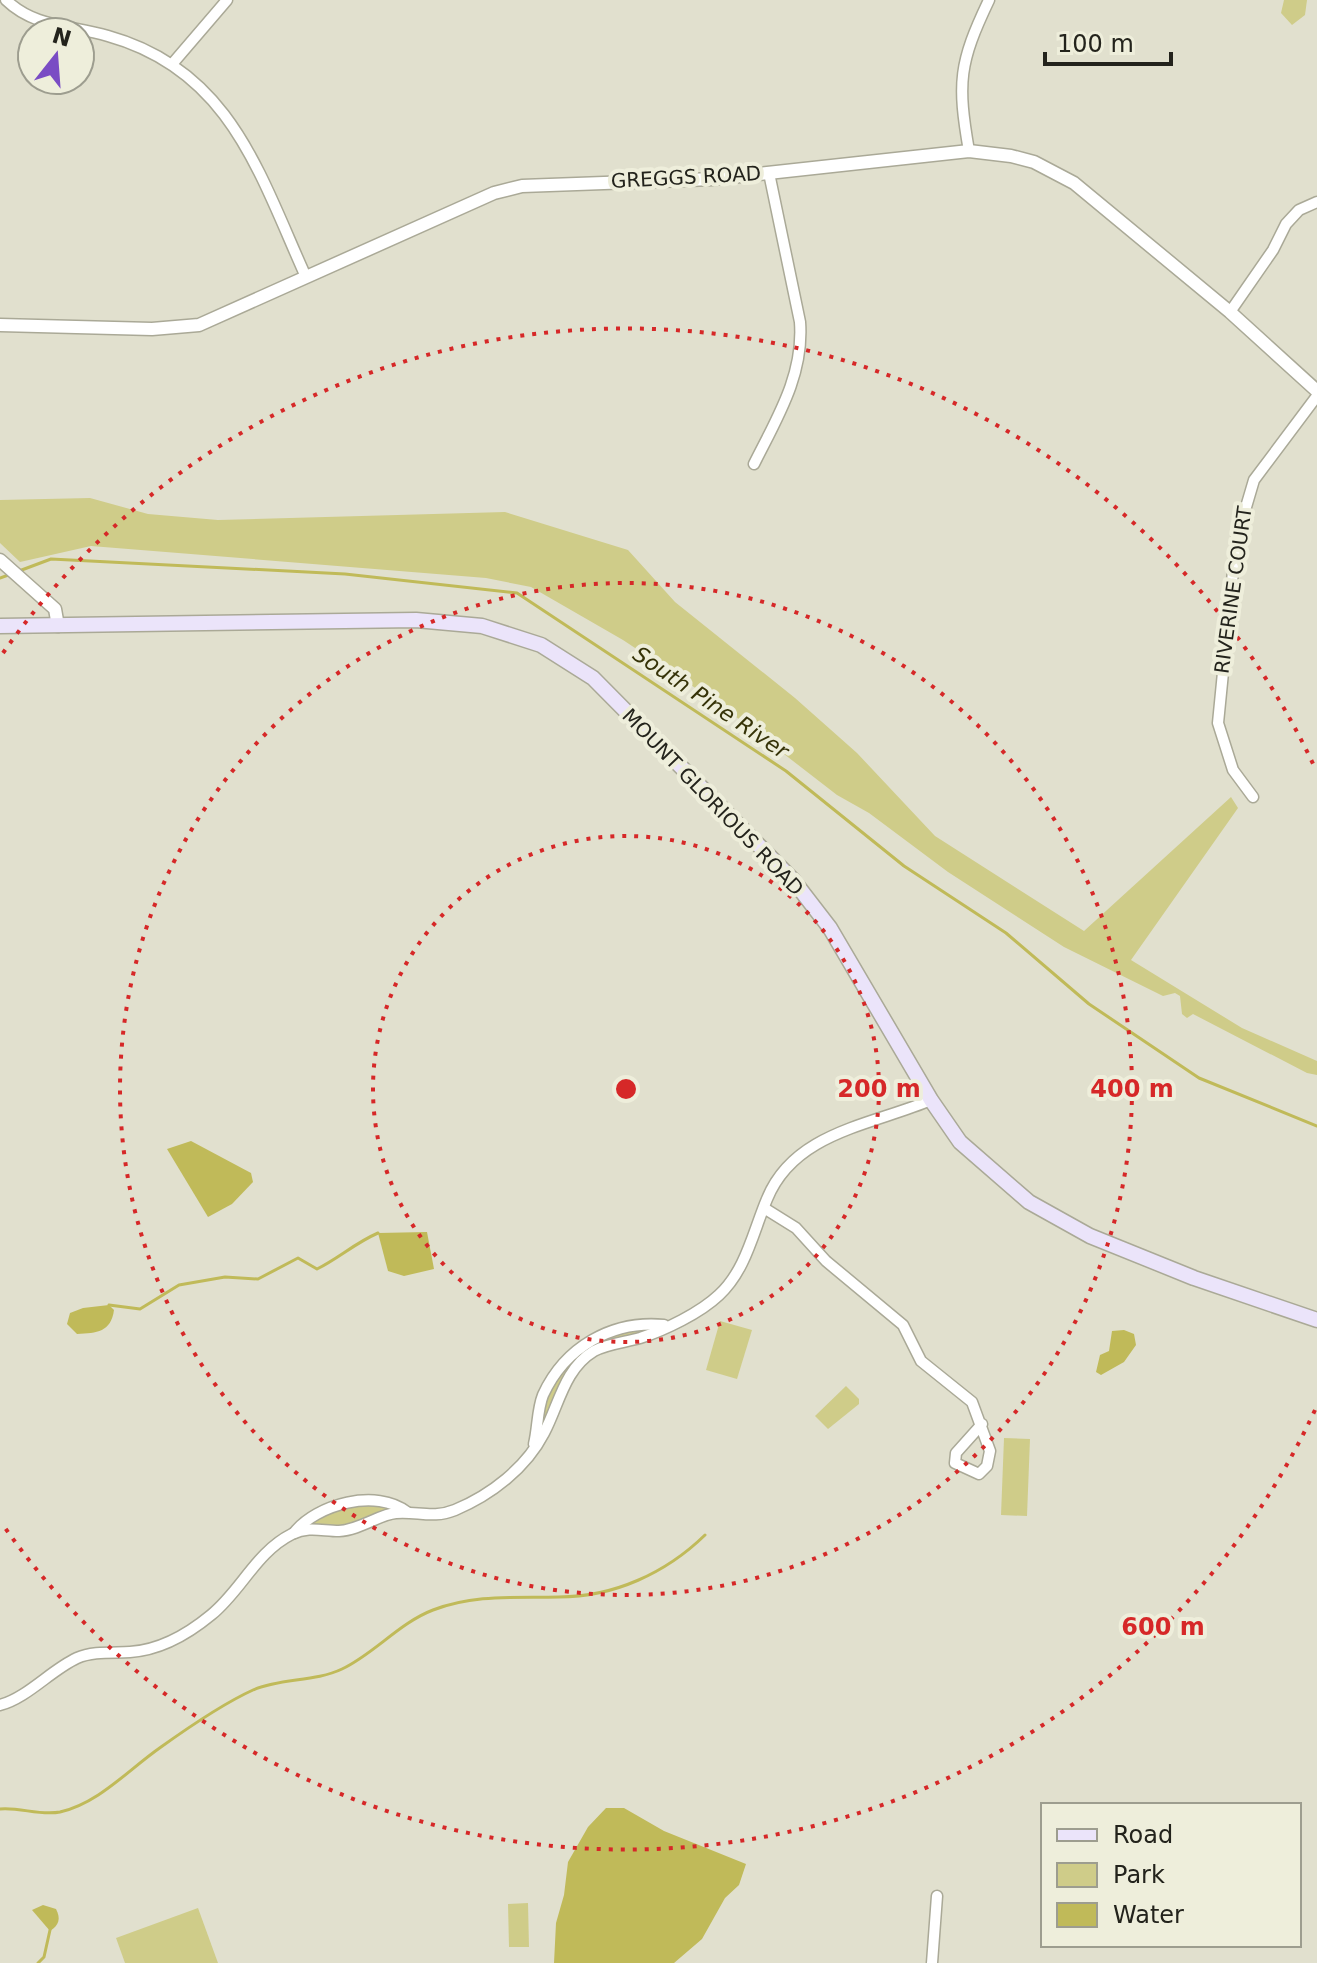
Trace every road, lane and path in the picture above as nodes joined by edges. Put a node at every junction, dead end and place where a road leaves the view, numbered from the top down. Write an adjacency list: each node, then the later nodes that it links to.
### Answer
1 (6, 0): 4 (street)
2 (227, 0): 4 (street)
3 (989, 0): 5 (street)
4 (173, 63): 8 (street)
5 (969, 151): 6 (street, GREGGS ROAD); 9 (street, GREGGS ROAD)
6 (769, 173): 8 (street, GREGGS ROAD); 12 (street)
7 (1317, 202): 9 (street)
8 (306, 277): 10 (street, GREGGS ROAD)
9 (1230, 312): 11 (street, GREGGS ROAD)
10 (0, 325)
11 (1317, 393): 16 (street, RIVERINE COURT)
12 (754, 464)
13 (0, 560): 15 (street)
14 (0, 626): 15 (main road, MOUNT GLORIOUS ROAD)
15 (58, 626): 17 (main road, MOUNT GLORIOUS ROAD)
16 (1253, 797)
17 (931, 1100): 18 (street); 19 (main road, MOUNT GLORIOUS ROAD)
18 (764, 1208): 20 (street); 23 (street)
19 (1317, 1320)
20 (666, 1325): 21 (street); 22 (street)
21 (560, 1367): 22 (street); 24 (street)
22 (570, 1376): 24 (street)
23 (982, 1424): 23 (street)
24 (533, 1450): 25 (street)
25 (409, 1515): 26 (street); 26 (street)
26 (294, 1533): 27 (street)
27 (0, 1705)
28 (937, 1896): 29 (street)
29 (932, 1963)

